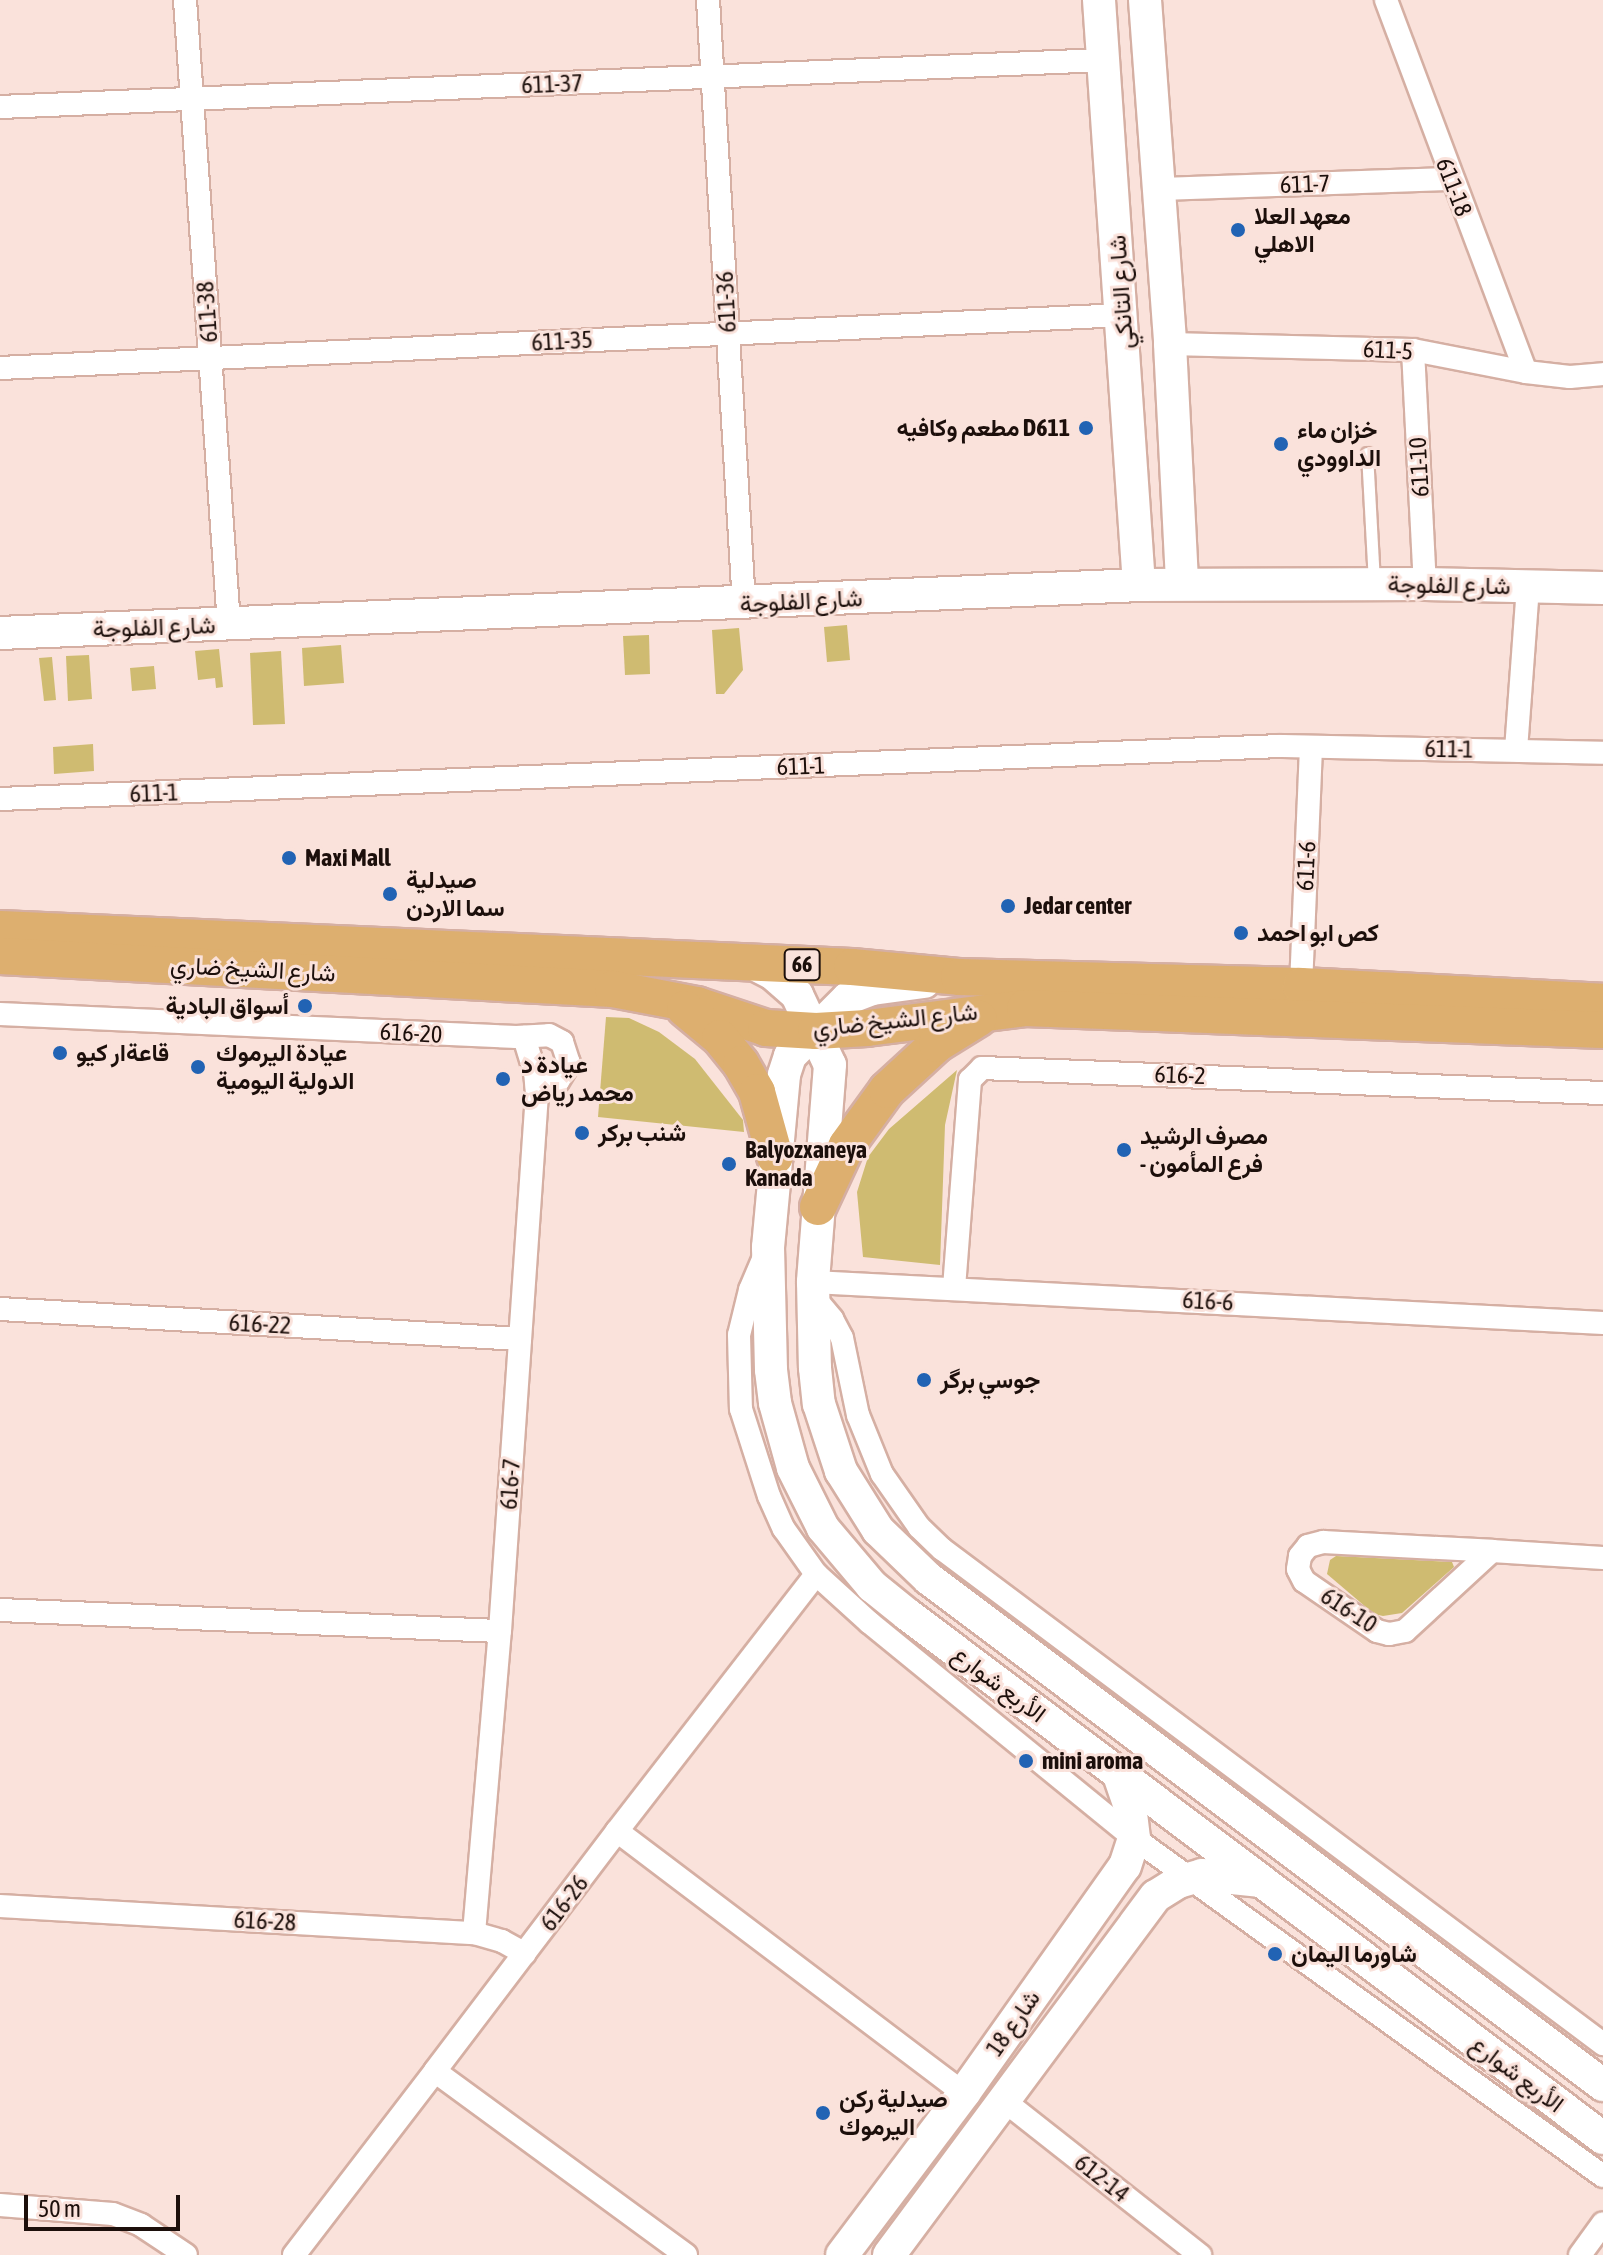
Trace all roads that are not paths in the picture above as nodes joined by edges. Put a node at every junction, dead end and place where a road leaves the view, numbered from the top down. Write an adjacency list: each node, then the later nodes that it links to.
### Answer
1 (185, 0): 8 (street, 611-38)
2 (708, 0): 7 (street, 611-36)
3 (1099, 0): 6 (street, شارع التانكي)
4 (1145, 0): 11 (street, شارع التانكي)
5 (1386, 0): 10 (street, 611-18)
6 (1104, 60): 7 (street, 611-37); 12 (street, شارع التانكي)
7 (713, 77): 8 (street, 611-37); 13 (street, 611-36)
8 (192, 99): 9 (street, 611-37); 16 (street, 611-38)
9 (0, 107)
10 (1451, 179): 11 (street, 611-7); 18 (street, 611-18)
11 (1158, 189): 14 (street, شارع التانكي)
12 (1123, 315): 13 (street, 611-35); 24 (street, شارع التانكي)
13 (728, 334): 16 (street, 611-35); 27 (street, 611-36)
14 (1170, 344): 15 (street, 611-5); 21 (street, شارع التانكي)
15 (1413, 350): 18 (street, 611-5); 23 (street, 611-10)
16 (210, 358): 17 (street, 611-35); 28 (street, 611-38)
17 (0, 368)
18 (1526, 372): 19 (street, 611-5)
19 (1603, 374)
20 (1367, 453): 22 (lane)
21 (1182, 584): 22 (street, شارع الفلوجة); 24 (street, شارع الفلوجة)
22 (1374, 584): 23 (street, شارع الفلوجة)
23 (1425, 584): 25 (street, شارع الفلوجة)
24 (1139, 585): 27 (street, شارع الفلوجة)
25 (1528, 586): 26 (street, شارع الفلوجة); 31 (street)
26 (1603, 588)
27 (744, 604): 28 (street, شارع الفلوجة)
28 (229, 624): 29 (street, شارع الفلوجة)
29 (0, 633)
30 (1311, 747): 31 (street, 611-1); 33 (street, 611-1); 38 (street, 611-6)
31 (1516, 750): 32 (street, 611-1)
32 (1603, 753)
33 (0, 799)
34 (0, 929): 36 (main road, شارع الشيخ ضاري / 66)
35 (0, 956): 39 (main road, شارع الشيخ ضاري)
36 (752, 963): 37 (main road, شارع الشيخ ضاري / 66); 44 (street, الأربع شوارع)
37 (959, 977): 38 (main road, شارع الشيخ ضاري / 66); 44 (street, الأربع شوارع)
38 (1301, 986): 40 (main road, شارع الشيخ ضاري / 66)
39 (667, 998): 44 (main road, شارع الشيخ ضاري); 48 (main road)
40 (1603, 1002)
41 (995, 1010): 43 (main road, شارع الشيخ ضاري); 44 (main road, شارع الشيخ ضاري); 49 (main road)
42 (0, 1014): 45 (street, 616-20)
43 (1603, 1030)
44 (816, 1031): 48 (street, الأربع شوارع); 49 (street, الأربع شوارع)
45 (524, 1037): 46 (street, 616-7); 46 (street, 616-20)
46 (537, 1086): 55 (street, 616-7)
47 (1603, 1093): 51 (street, 616-2)
48 (775, 1157): 50 (street, الأربع شوارع)
49 (818, 1207): 52 (street, الأربع شوارع)
50 (768, 1247): 58 (street); 61 (street, الأربع شوارع)
51 (954, 1288): 52 (street, 616-6); 54 (street, 616-6)
52 (813, 1289): 69 (street); 71 (street, الأربع شوارع)
53 (0, 1309): 55 (street, 616-22)
54 (1603, 1323)
55 (520, 1339): 60 (street, 616-7)
56 (1492, 1551): 56 (street, 616-10); 57 (street, 616-10)
57 (1603, 1558)
58 (816, 1574): 62 (street, 616-26); 63 (street)
59 (0, 1610): 60 (street)
60 (500, 1631): 67 (street, 616-7)
61 (1119, 1775): 63 (street); 65 (street, الأربع شوارع)
62 (617, 1831): 68 (street, 616-26); 72 (street)
63 (1134, 1838): 64 (street); 72 (street, شارع 18)
64 (1190, 1878): 65 (street); 73 (street, شارع 18); 75 (street)
65 (1260, 1881): 74 (street, الأربع شوارع)
66 (0, 1906): 67 (street, 616-28)
67 (474, 1933): 68 (street, 616-28)
68 (525, 1954): 70 (street, 616-26)
69 (1603, 2044)
70 (435, 2071): 79 (street, 616-26); 80 (street)
71 (1603, 2085)
72 (964, 2093): 81 (street, شارع 18)
73 (1003, 2100): 82 (street, شارع 18); 83 (street, 612-14)
74 (1603, 2138)
75 (1603, 2176)
76 (0, 2205): 78 (street)
77 (1603, 2223): 84 (street)
78 (186, 2255)
79 (294, 2255)
80 (686, 2255)
81 (842, 2255)
82 (889, 2255)
83 (1200, 2255)
84 (1580, 2255)

